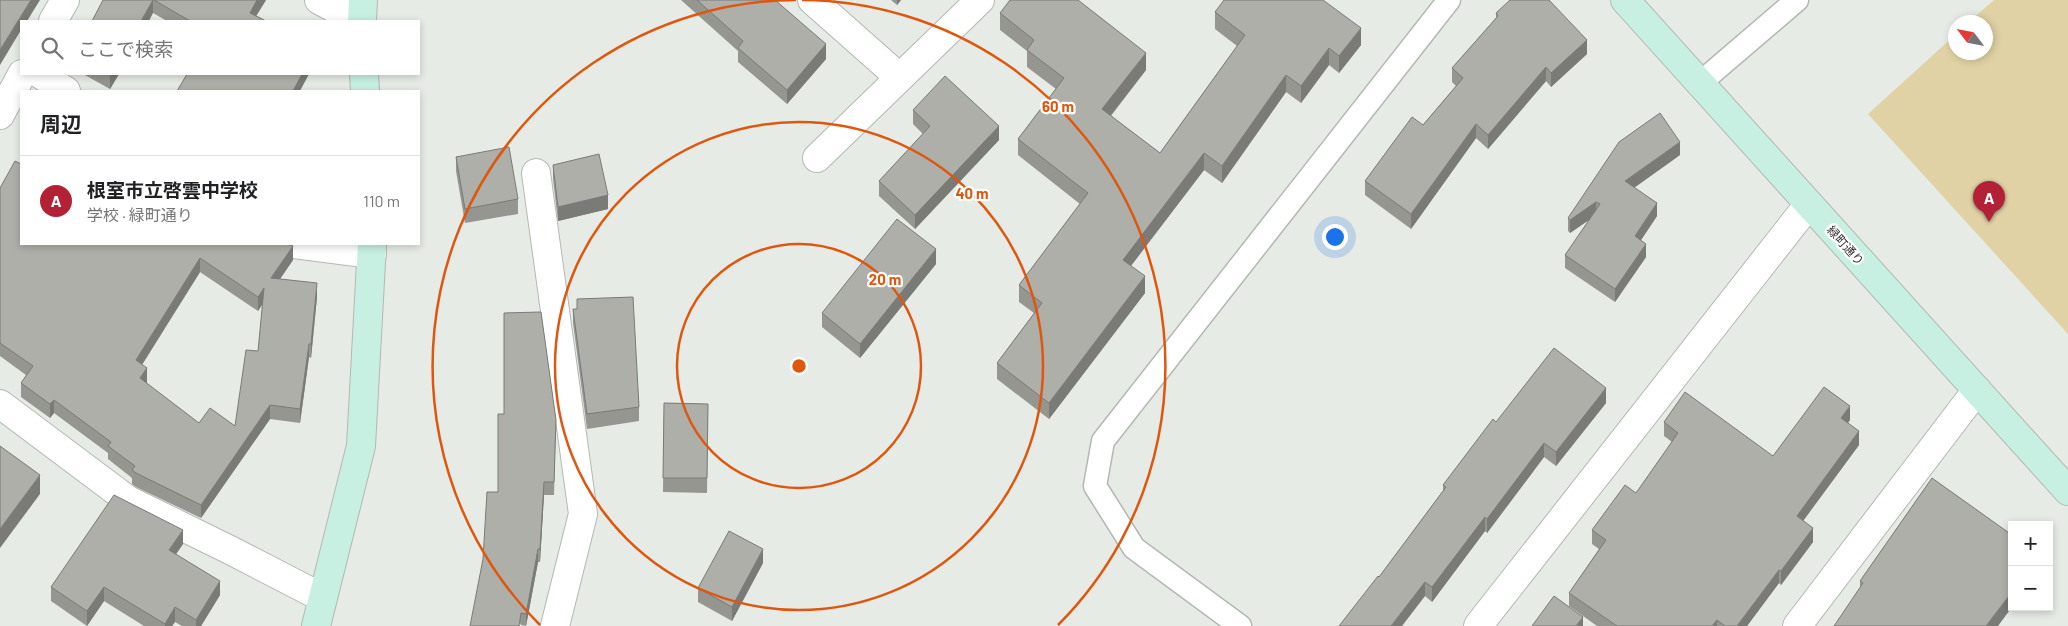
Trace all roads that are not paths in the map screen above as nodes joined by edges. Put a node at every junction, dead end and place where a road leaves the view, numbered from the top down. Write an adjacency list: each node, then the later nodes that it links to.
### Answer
1 (66, 0): 9 (street)
2 (319, 0): 10 (street)
3 (363, 0): 11 (street)
4 (812, 0): 15 (street)
5 (980, 0): 15 (street)
6 (1448, 0): 31 (lane)
7 (1625, 0): 16 (street, 緑町通り)
8 (1797, 0): 16 (lane)
9 (54, 20)
10 (356, 20)
11 (362, 20)
12 (21, 75): 19 (street)
13 (42, 75): 17 (street)
14 (364, 75): 18 (street)
15 (899, 77): 20 (street)
16 (1700, 83): 22 (street, 緑町通り)
17 (64, 90)
18 (365, 90)
19 (0, 114)
20 (818, 158)
21 (536, 173): 30 (street)
22 (1809, 204): 25 (street, 緑町通り); 32 (street)
23 (310, 245): 24 (street)
24 (372, 249): 28 (street)
25 (1977, 390): 27 (street, 緑町通り); 33 (street)
26 (0, 404): 28 (street)
27 (2068, 491)
28 (322, 597): 29 (street)
29 (316, 626)
30 (555, 626)
31 (1240, 626)
32 (1478, 626)
33 (1797, 626)

